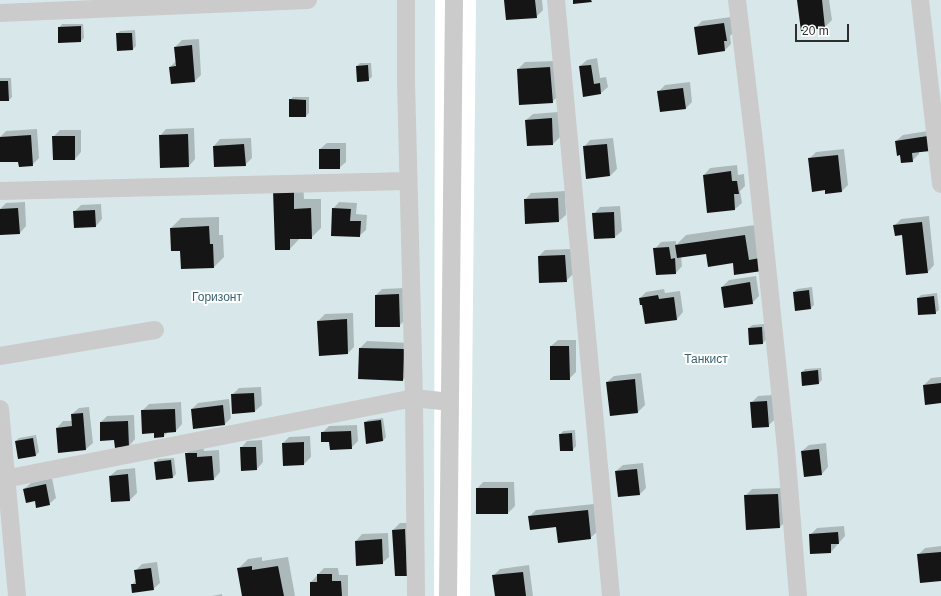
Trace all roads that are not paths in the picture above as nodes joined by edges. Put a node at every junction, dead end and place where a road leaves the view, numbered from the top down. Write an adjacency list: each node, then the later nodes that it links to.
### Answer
1 (308, 0): 7 (street)
2 (406, 0): 8 (street)
3 (454, 0): 14 (street)
4 (556, 0): 20 (street)
5 (737, 0): 21 (street)
6 (920, 0): 9 (street)
7 (0, 13)
8 (407, 181): 10 (street); 13 (street)
9 (941, 184)
10 (0, 191)
11 (155, 330): 12 (street)
12 (0, 356)
13 (414, 398): 14 (street); 16 (street); 18 (street)
14 (450, 402): 19 (street)
15 (0, 409): 16 (street)
16 (4, 479): 17 (street)
17 (17, 596)
18 (416, 596)
19 (448, 596)
20 (610, 596)
21 (798, 596)

